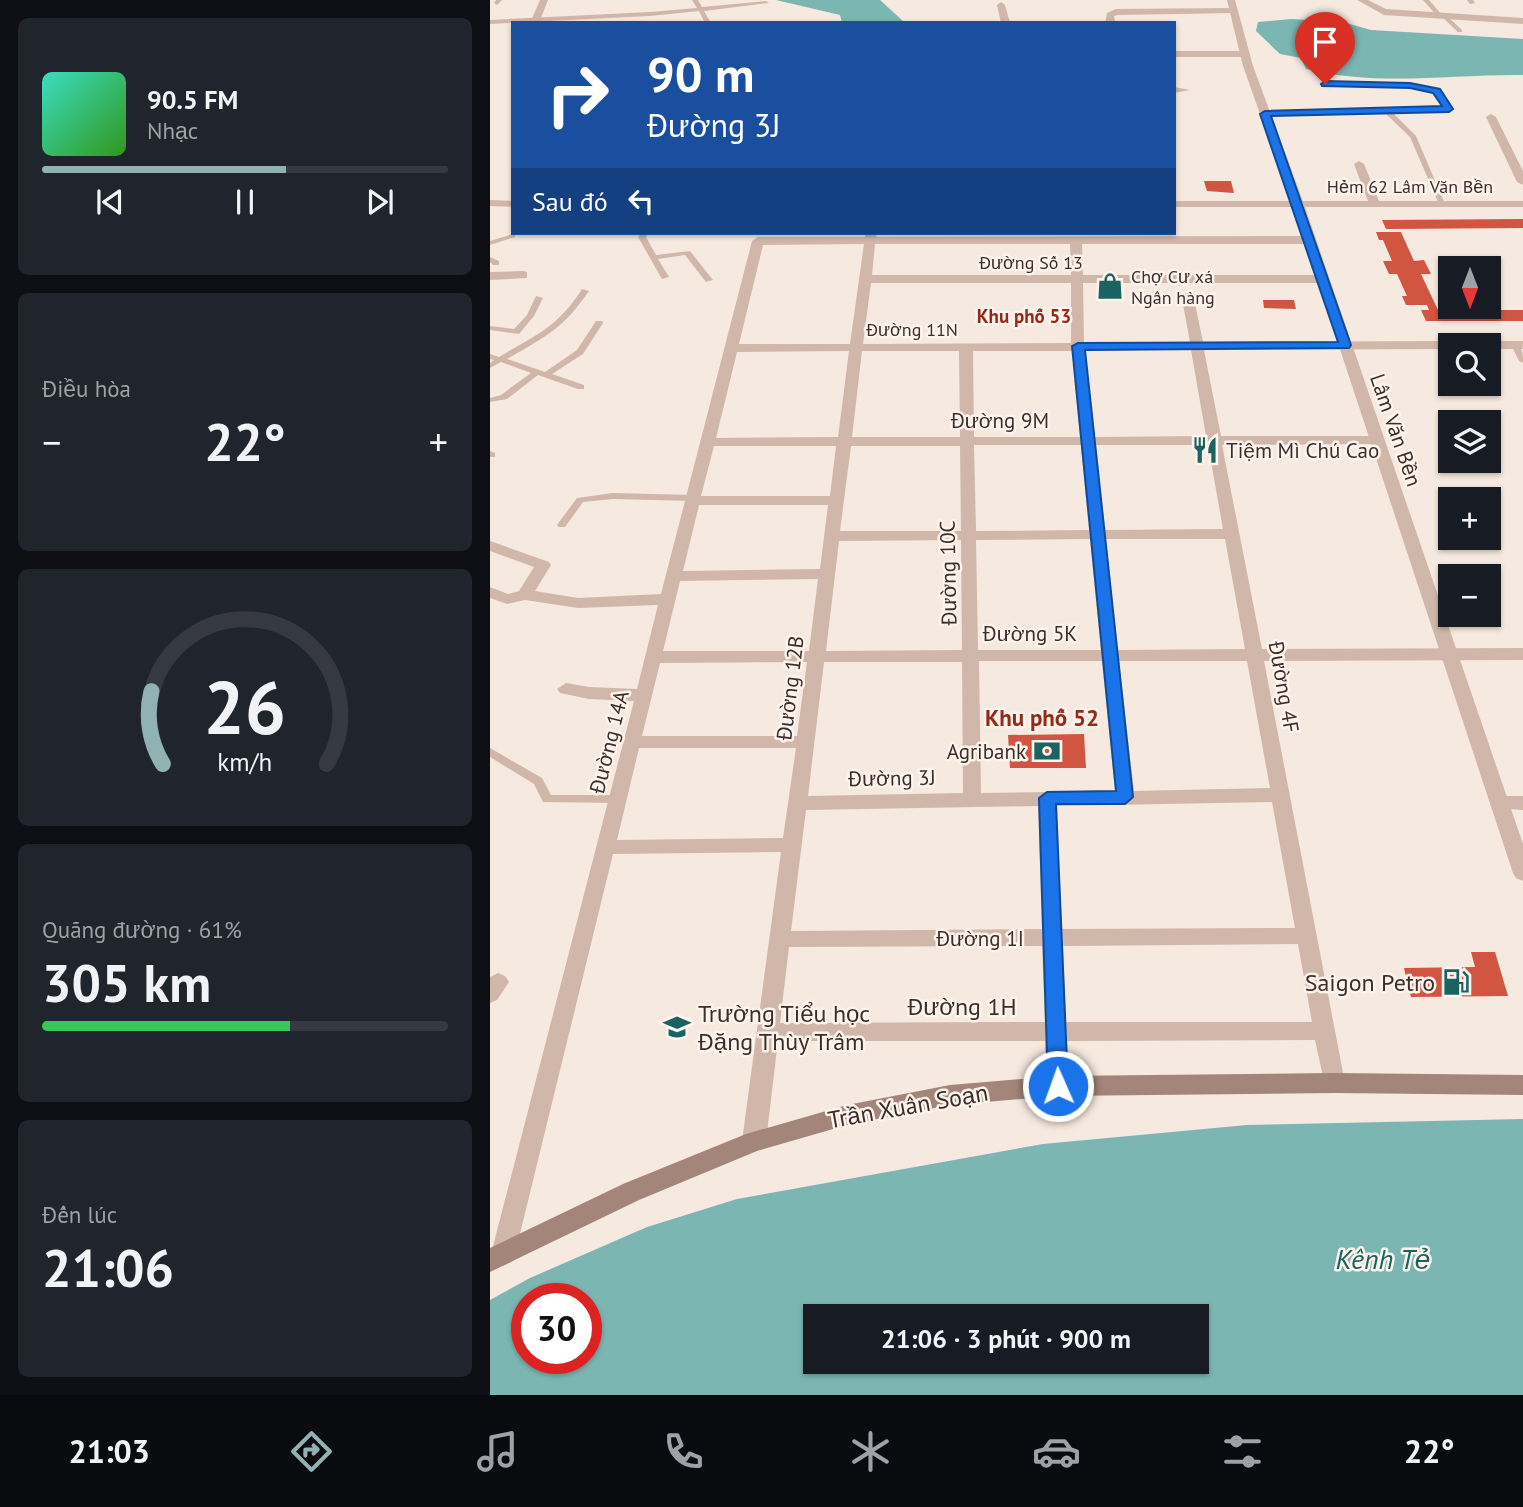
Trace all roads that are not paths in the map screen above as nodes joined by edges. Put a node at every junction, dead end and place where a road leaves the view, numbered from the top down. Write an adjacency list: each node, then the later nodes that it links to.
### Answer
1 (544, 0): 11 (street)
2 (695, 0): 8 (lane)
3 (1361, 0): 10 (street)
4 (1426, 0): 10 (lane)
5 (766, 3): 8 (lane)
6 (1001, 5): 14 (street)
7 (1232, 6): 15 (street); 21 (street, Lâm Văn Bền)
8 (699, 8): 9 (lane); 13 (lane)
9 (650, 14): 11 (lane); 12 (lane)
10 (1442, 16): 18 (street); 19 (lane)
11 (534, 21)
12 (653, 21)
13 (707, 21)
14 (1005, 21)
15 (1111, 21)
16 (490, 22): 17 (lane)
17 (511, 22)
18 (1523, 22)
19 (1460, 31)
20 (1176, 54): 21 (street)
21 (1245, 54): 24 (street, Lâm Văn Bền)
22 (1325, 84): 23 (lane)
23 (1388, 112): 24 (lane); 33 (lane)
24 (1265, 114): 31 (street, Lâm Văn Bền)
25 (1491, 117): 27 (street)
26 (1359, 163): 32 (street)
27 (1523, 182)
28 (490, 204): 29 (street)
29 (511, 204)
30 (1176, 204): 31 (street, Hẻm 62 Lâm Văn Bền)
31 (1298, 204): 32 (street, Hẻm 62 Lâm Văn Bền); 41 (street, Lâm Văn Bền)
32 (1375, 204): 33 (street, Hẻm 62 Lâm Văn Bền)
33 (1442, 204): 34 (street, Hẻm 62 Lâm Văn Bền)
34 (1523, 204)
35 (643, 235): 43 (lane)
36 (1175, 235): 40 (street); 41 (street)
37 (513, 236): 42 (lane)
38 (760, 237): 39 (street); 64 (street, Đường 14A)
39 (871, 237): 40 (street); 47 (street, Đường 12B)
40 (1076, 237): 48 (street)
41 (1310, 240): 49 (street, Lâm Văn Bền)
42 (490, 243)
43 (656, 257): 46 (lane); 50 (lane)
44 (523, 275): 45 (street)
45 (490, 276)
46 (665, 277)
47 (865, 279): 48 (street, Đường Số 13); 62 (street, Đường 12B)
48 (1077, 279): 49 (street, Đường Số 13); 60 (street)
49 (1323, 279): 56 (street, Lâm Văn Bền)
50 (709, 280)
51 (585, 291): 66 (lane)
52 (539, 298): 55 (lane)
53 (1188, 299): 61 (street, Đường 4F)
54 (598, 323): 69 (lane)
55 (490, 328)
56 (1345, 345): 57 (street, Đường 11N); 61 (street, Đường 11N); 73 (street, Lâm Văn Bền)
57 (1438, 345)
58 (1501, 345): 59 (street)
59 (1519, 345): 67 (lane)
60 (1078, 346): 61 (street, Đường 11N); 63 (street, Đường 11N); 75 (street)
61 (1197, 346): 72 (street, Đường 4F)
62 (856, 347): 63 (street, Đường 11N); 64 (street, Đường 11N); 77 (street, Đường 12B)
63 (966, 347): 74 (street, Đường 10C)
64 (731, 348): 76 (street, Đường 14A)
65 (490, 356): 66 (lane)
66 (500, 359): 68 (lane); 69 (lane)
67 (1523, 361)
68 (490, 366)
69 (542, 374): 70 (lane); 71 (lane)
70 (581, 387)
71 (490, 400)
72 (1214, 440): 73 (street, Đường 9M); 75 (street, Đường 9M); 82 (street, Đường 4F)
73 (1377, 440): 91 (street, Lâm Văn Bền)
74 (967, 441): 75 (street, Đường 9M); 77 (street, Đường 9M); 83 (street, Đường 10C)
75 (1088, 441): 81 (street)
76 (708, 442): 77 (street, Đường 9M); 78 (street, Đường 14A)
77 (844, 442): 79 (street, Đường 12B)
78 (693, 500): 79 (street); 80 (lane); 87 (street, Đường 14A)
79 (837, 500): 84 (street, Đường 12B)
80 (562, 525)
81 (1099, 534): 82 (street); 83 (street); 94 (street)
82 (1232, 534): 92 (street, Đường 4F)
83 (969, 535): 84 (street); 96 (street, Đường 10C)
84 (832, 536): 86 (street, Đường 12B)
85 (490, 547): 89 (street)
86 (827, 574): 87 (street); 95 (street, Đường 12B)
87 (674, 576): 90 (street, Đường 14A)
88 (490, 592): 89 (street)
89 (525, 595): 90 (street)
90 (668, 599): 97 (street, Đường 14A)
91 (1449, 653): 92 (street, Đường 5K); 93 (street, Đường 5K); 109 (street, Lâm Văn Bền)
92 (1254, 654): 94 (street, Đường 5K); 103 (street, Đường 4F)
93 (1523, 654)
94 (1110, 655): 96 (street, Đường 5K); 104 (street)
95 (817, 656): 96 (street, Đường 5K); 97 (street, Đường 5K); 101 (street, Đường 12B)
96 (970, 656): 107 (street, Đường 10C)
97 (653, 657): 99 (street, Đường 14A)
98 (566, 689): 99 (street)
99 (644, 695): 100 (street, Đường 14A)
100 (632, 742): 101 (street); 106 (street, Đường 14A)
101 (806, 742): 108 (street, Đường 12B)
102 (490, 752): 106 (lane)
103 (1280, 795): 104 (street, Đường 3J); 114 (street, Đường 4F)
104 (1125, 797): 105 (street, Đường 3J)
105 (1047, 798): 107 (street, Đường 3J); 115 (street)
106 (618, 799): 112 (street, Đường 14A)
107 (972, 799): 108 (street, Đường 3J)
108 (798, 803): 111 (street, Đường 12B)
109 (1499, 803): 110 (street); 113 (street, Lâm Văn Bền)
110 (1523, 803)
111 (792, 845): 112 (street); 116 (street, Đường 12B)
112 (606, 847): 124 (street, Đường 14A)
113 (1523, 873)
114 (1307, 936): 115 (street, Đường 1I); 117 (street, Đường 4F)
115 (1053, 938): 116 (street, Đường 1I); 119 (street)
116 (780, 939): 118 (street, Đường 12B)
117 (1325, 1031): 119 (street, Đường 1H); 120 (street, Đường 4F)
118 (768, 1032): 119 (street, Đường 1H); 123 (street, Đường 12B)
119 (1056, 1032): 122 (street)
120 (1334, 1083): 121 (main road, Trần Xuân Soạn); 122 (main road, Trần Xuân Soạn)
121 (1523, 1085)
122 (1058, 1086): 123 (main road, Trần Xuân Soạn)
123 (754, 1141): 124 (main road, Trần Xuân Soạn)
124 (497, 1257)

